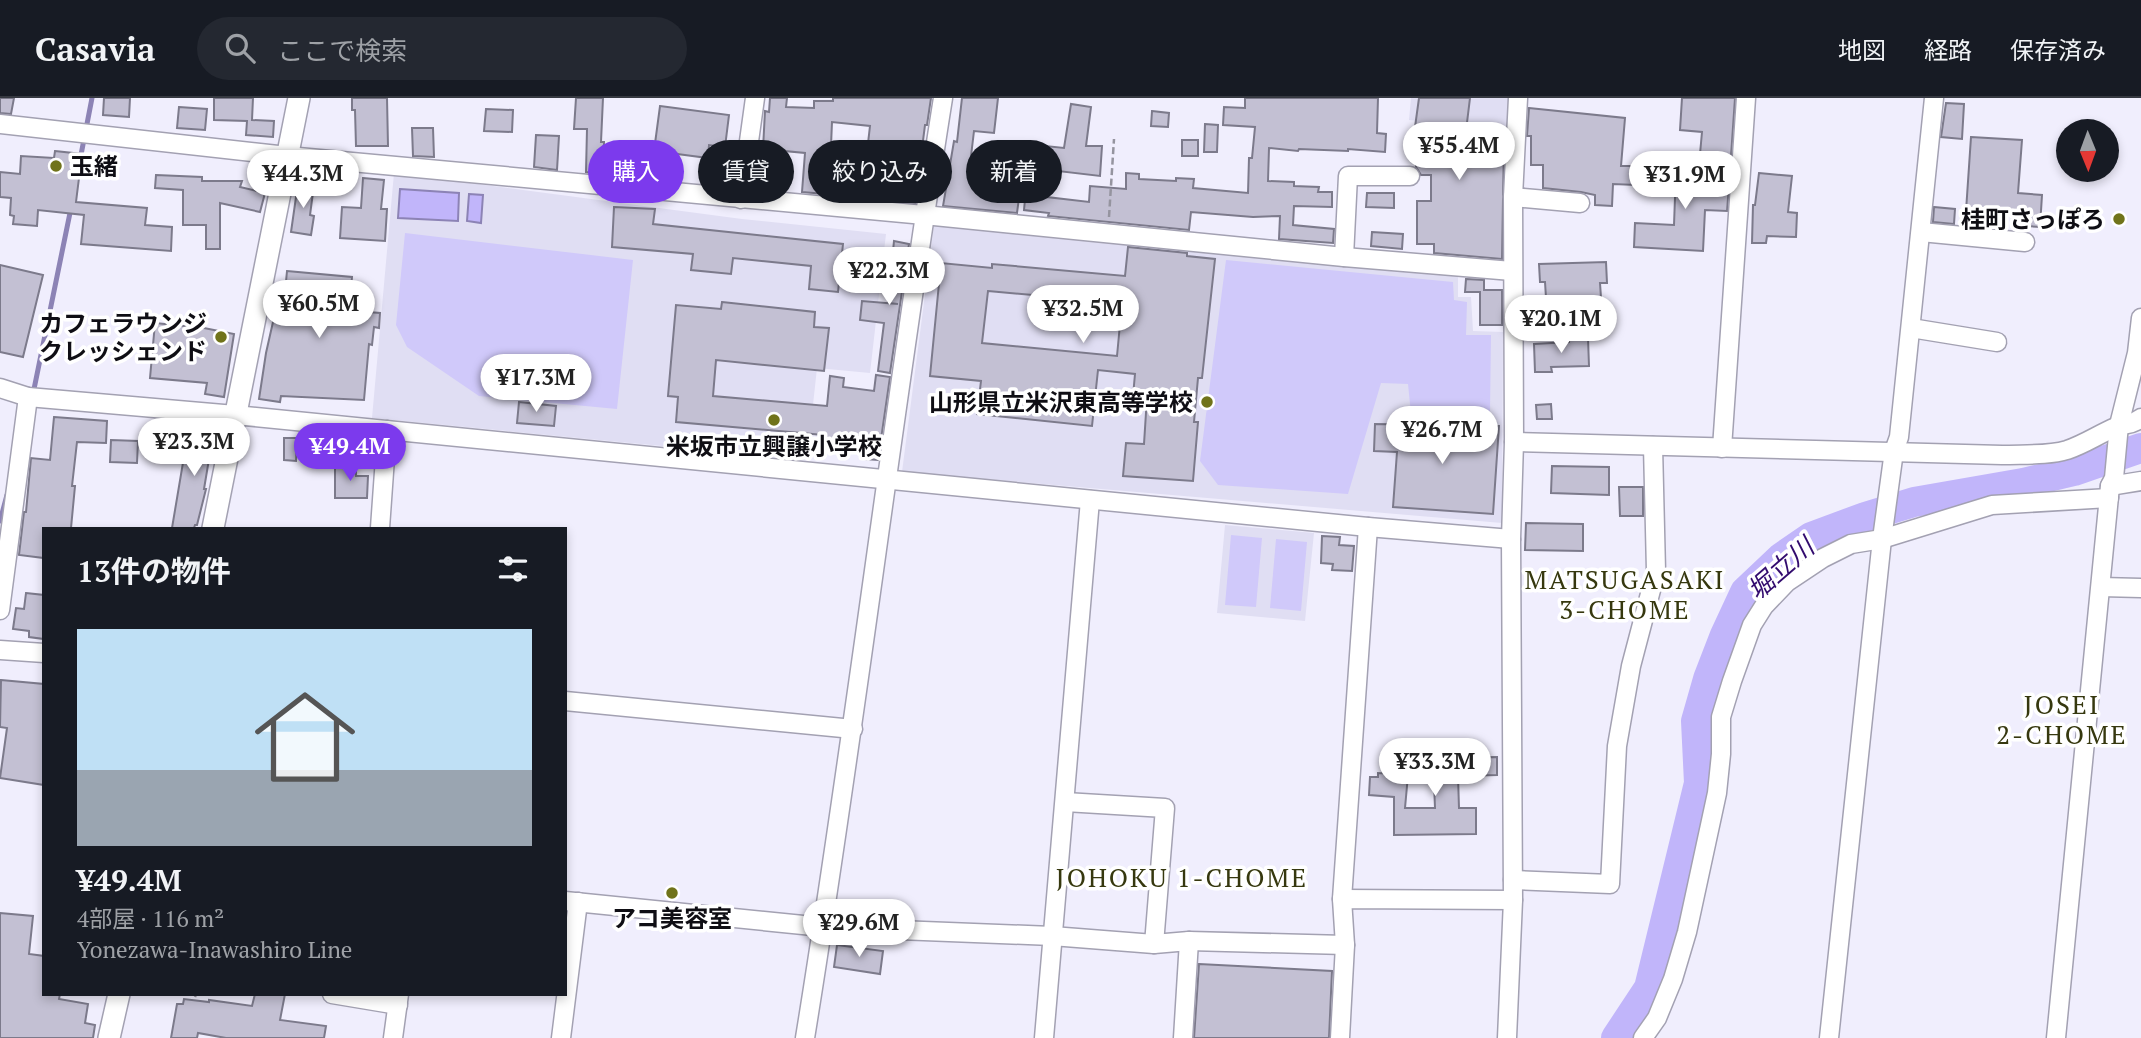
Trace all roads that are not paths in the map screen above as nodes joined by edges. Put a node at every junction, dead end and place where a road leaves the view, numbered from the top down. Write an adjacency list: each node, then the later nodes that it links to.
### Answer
1 (299, 98): 9 (main road)
2 (755, 98): 8 (street)
3 (943, 98): 15 (street)
4 (1518, 98): 12 (street)
5 (1746, 98): 31 (street)
6 (1934, 98): 16 (street)
7 (0, 124): 9 (street)
8 (749, 140)
9 (287, 156): 11 (street); 25 (main road)
10 (1410, 176): 18 (street)
11 (698, 195)
12 (1513, 197): 14 (street); 19 (street)
13 (787, 203): 15 (street)
14 (1580, 203)
15 (925, 215): 18 (street); 33 (street)
16 (1921, 232): 17 (street); 21 (street)
17 (2025, 242)
18 (1344, 257): 19 (street)
19 (1513, 271): 29 (street)
20 (2141, 318): 27 (street)
21 (1911, 328): 22 (street); 32 (street)
22 (1997, 342)
23 (0, 388): 24 (street)
24 (28, 397): 25 (street); 44 (street)
25 (235, 415): 28 (street); 37 (main road)
26 (2141, 418): 27 (street)
27 (2119, 428): 32 (street); 35 (street)
28 (387, 430): 33 (street); 38 (street)
29 (1514, 442): 30 (street); 41 (street)
30 (1653, 446): 31 (street); 50 (street)
31 (1722, 448): 32 (street)
32 (1894, 451): 40 (street)
33 (887, 480): 36 (street); 48 (street)
34 (2141, 481): 35 (street)
35 (2111, 487): 40 (street); 42 (street)
36 (1090, 500): 39 (street); 49 (street)
37 (213, 527)
38 (380, 527)
39 (1368, 527): 41 (street); 51 (street)
40 (1883, 533): 72 (street); 73 (street)
41 (1511, 539): 50 (street)
42 (2101, 587): 43 (street); 74 (street)
43 (2141, 588)
44 (0, 610)
45 (0, 650): 46 (street)
46 (42, 653)
47 (567, 701): 48 (street)
48 (853, 729): 54 (street)
49 (1065, 802): 55 (street); 57 (street)
50 (1513, 880): 52 (street)
51 (1342, 899): 52 (street); 58 (street)
52 (1513, 900): 71 (street)
53 (572, 902): 54 (street); 59 (street)
54 (823, 927): 55 (street); 67 (street)
55 (1052, 936): 57 (street); 68 (street)
56 (1189, 941): 57 (street); 58 (street); 69 (street)
57 (1154, 944)
58 (1345, 945): 70 (street)
59 (567, 964)
60 (119, 996): 64 (main road)
61 (359, 996): 63 (street)
62 (564, 996): 66 (street)
63 (399, 999): 65 (street)
64 (109, 1038)
65 (393, 1038)
66 (561, 1038)
67 (805, 1038)
68 (1044, 1038)
69 (1182, 1038)
70 (1340, 1038)
71 (1507, 1038)
72 (1643, 1038)
73 (1829, 1038)
74 (2056, 1038)

